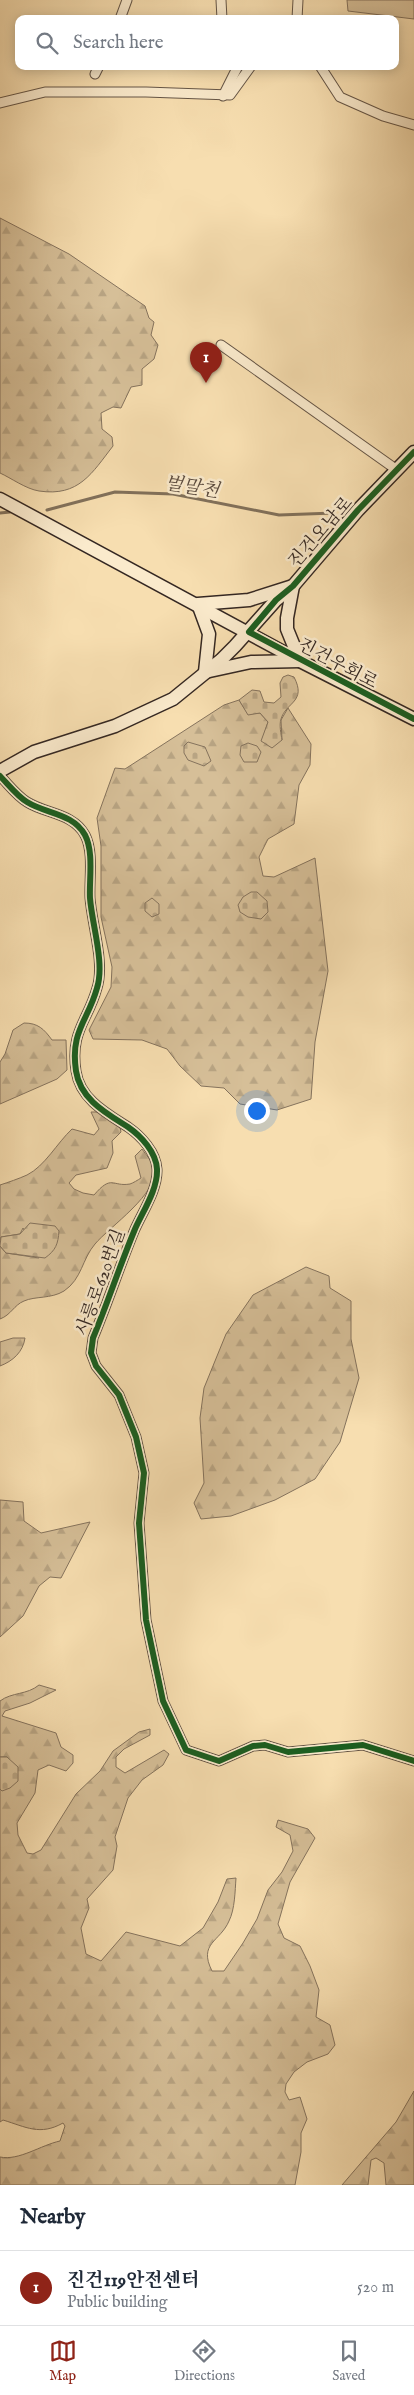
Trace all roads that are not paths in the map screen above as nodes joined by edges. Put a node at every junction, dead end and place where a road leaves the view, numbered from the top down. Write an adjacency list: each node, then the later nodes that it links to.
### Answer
1 (128, 0): 4 (street)
2 (220, 0): 5 (street)
3 (298, 0): 6 (street)
4 (122, 15)
5 (222, 15)
6 (296, 15)
7 (236, 70): 10 (street)
8 (248, 70): 10 (street)
9 (323, 70): 12 (street)
10 (223, 96): 11 (street)
11 (0, 103)
12 (414, 125)
13 (221, 345): 15 (street)
14 (414, 452): 15 (main road, 진건오남로)
15 (397, 470): 17 (main road, 진건오남로)
16 (0, 499): 18 (main road, 진건우회로)
17 (293, 586): 18 (main road); 19 (main road, 진건오남로); 20 (main road)
18 (198, 604): 19 (main road, 진건우회로); 21 (main road)
19 (248, 632): 20 (main road, 진건우회로); 21 (main road, 진건오남로)
20 (300, 661): 21 (main road); 22 (main road, 진건우회로)
21 (205, 672): 23 (main road, 진건오남로)
22 (414, 720)
23 (0, 771)
24 (0, 776): 25 (street, 사릉로620번길)
25 (414, 1761)

